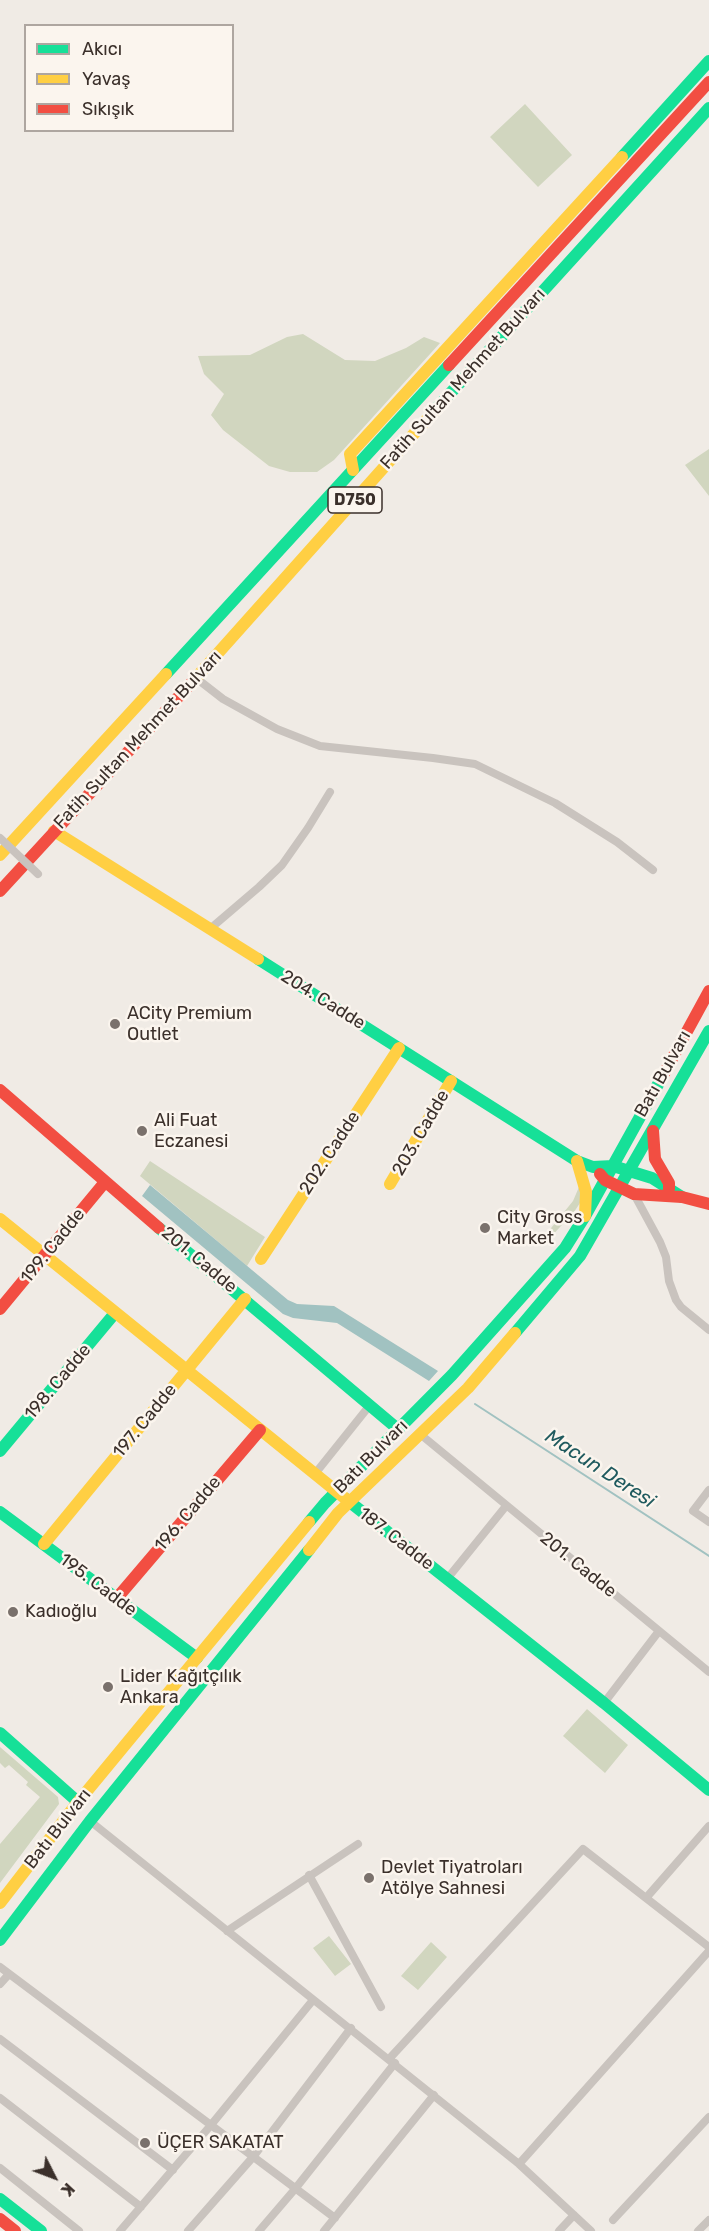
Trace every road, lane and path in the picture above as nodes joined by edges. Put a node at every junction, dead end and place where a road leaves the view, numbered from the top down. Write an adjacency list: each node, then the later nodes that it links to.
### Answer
1 (709, 61): 4 (main road)
2 (709, 82): 4 (main road, Fatih Sultan Mehmet Bulvarı / D750)
3 (709, 108): 5 (main road, Fatih Sultan Mehmet Bulvarı / D750)
4 (353, 470): 8 (main road, Fatih Sultan Mehmet Bulvarı / D750)
5 (196, 678): 7 (main road, Fatih Sultan Mehmet Bulvarı / D750); 9 (street)
6 (330, 792): 12 (street)
7 (54, 831): 11 (main road, Fatih Sultan Mehmet Bulvarı / D750); 12 (main road, 204. Cadde)
8 (2, 848): 10 (street, bridge)
9 (653, 870)
10 (38, 874)
11 (0, 891)
12 (211, 928): 15 (main road, 204. Cadde)
13 (709, 991): 20 (main road, Batı Bulvarı)
14 (709, 1030): 18 (main road, Batı Bulvarı)
15 (399, 1048): 16 (main road, 204. Cadde); 34 (main road, 202. Cadde)
16 (451, 1081): 19 (main road, 204. Cadde); 25 (main road, 203. Cadde)
17 (0, 1090): 24 (main road, 201. Cadde)
18 (653, 1131): 22 (main road, Batı Bulvarı); 27 (main road)
19 (577, 1161): 21 (main road, 204. Cadde); 31 (main road)
20 (613, 1166): 21 (main road, 204. Cadde); 22 (main road, 204. Cadde); 23 (main road, Batı Bulvarı)
21 (592, 1167): 23 (main road, 204. Cadde)
22 (630, 1171): 26 (main road, Batı Bulvarı); 27 (main road, 204. Cadde)
23 (605, 1180): 26 (main road, 204. Cadde); 31 (main road, Batı Bulvarı)
24 (105, 1182): 33 (main road, 199. Cadde); 35 (main road, 201. Cadde)
25 (390, 1185)
26 (621, 1187): 28 (main road, 204. Cadde); 43 (main road, Batı Bulvarı)
27 (669, 1188): 29 (main road, 204. Cadde)
28 (634, 1194): 29 (main road, 204. Cadde); 38 (street)
29 (682, 1197): 30 (main road, 204. Cadde)
30 (709, 1204)
31 (585, 1216): 42 (main road, Batı Bulvarı)
32 (0, 1219): 33 (main road, 187. Cadde)
33 (45, 1256): 36 (main road, 199. Cadde); 37 (main road, 187. Cadde)
34 (261, 1259)
35 (245, 1299): 39 (main road, 197. Cadde); 40 (main road, 201. Cadde)
36 (0, 1310)
37 (115, 1313): 39 (main road, 187. Cadde); 44 (main road, 198. Cadde)
38 (709, 1330)
39 (186, 1371): 41 (main road, 187. Cadde); 52 (main road, 197. Cadde)
40 (370, 1405): 42 (main road, 201. Cadde); 45 (street)
41 (260, 1430): 45 (main road, 187. Cadde); 54 (main road, 196. Cadde)
42 (399, 1430): 47 (main road, Batı Bulvarı)
43 (420, 1434): 48 (main road, Batı Bulvarı); 49 (street, 201. Cadde)
44 (0, 1451)
45 (314, 1475): 47 (main road, 187. Cadde)
46 (709, 1490): 51 (street)
47 (336, 1492): 48 (main road, 187. Cadde); 56 (main road, Batı Bulvarı)
48 (349, 1503): 53 (main road, 187. Cadde); 62 (main road, Batı Bulvarı)
49 (506, 1506): 53 (street); 55 (street, 201. Cadde)
50 (0, 1512): 52 (main road, 195. Cadde)
51 (709, 1522)
52 (44, 1544): 54 (main road, 195. Cadde)
53 (447, 1579): 58 (main road, 187. Cadde)
54 (117, 1598): 56 (main road, 195. Cadde)
55 (659, 1631): 57 (street, 201. Cadde); 58 (street)
56 (197, 1658): 61 (main road, Batı Bulvarı)
57 (709, 1672)
58 (603, 1702): 60 (main road, 187. Cadde)
59 (0, 1733): 61 (main road)
60 (709, 1790)
61 (78, 1802): 67 (main road, Batı Bulvarı)
62 (90, 1821): 68 (street); 69 (main road, Batı Bulvarı)
63 (709, 1826): 66 (street)
64 (358, 1844): 65 (street)
65 (309, 1875): 68 (street); 75 (street)
66 (646, 1898): 70 (street); 78 (street)
67 (0, 1903)
68 (227, 1931): 74 (street)
69 (0, 1940)
70 (709, 1949): 84 (street)
71 (0, 1967): 72 (street)
72 (9, 1974): 73 (street); 82 (street)
73 (0, 1984)
74 (313, 2000): 76 (street); 82 (street)
75 (381, 2007)
76 (351, 2028): 78 (street); 83 (street)
77 (0, 2038): 86 (street)
78 (392, 2061): 79 (street); 87 (street)
79 (434, 2095): 84 (street); 91 (street)
80 (0, 2098): 89 (street)
81 (709, 2117): 93 (street)
82 (211, 2126): 83 (street); 86 (street)
83 (253, 2157): 87 (street); 99 (street)
84 (519, 2164): 90 (street)
85 (0, 2168): 97 (street)
86 (173, 2170): 89 (street)
87 (296, 2189): 91 (street); 100 (street)
88 (0, 2199): 96 (main road)
89 (141, 2207): 98 (street)
90 (574, 2215): 102 (street); 103 (street)
91 (334, 2218): 101 (street)
92 (0, 2219): 95 (main road)
93 (613, 2220)
94 (709, 2220): 104 (street)
95 (15, 2231)
96 (41, 2231)
97 (80, 2231)
98 (120, 2231)
99 (188, 2231)
100 (259, 2231)
101 (324, 2231)
102 (559, 2231)
103 (591, 2231)
104 (698, 2231)

